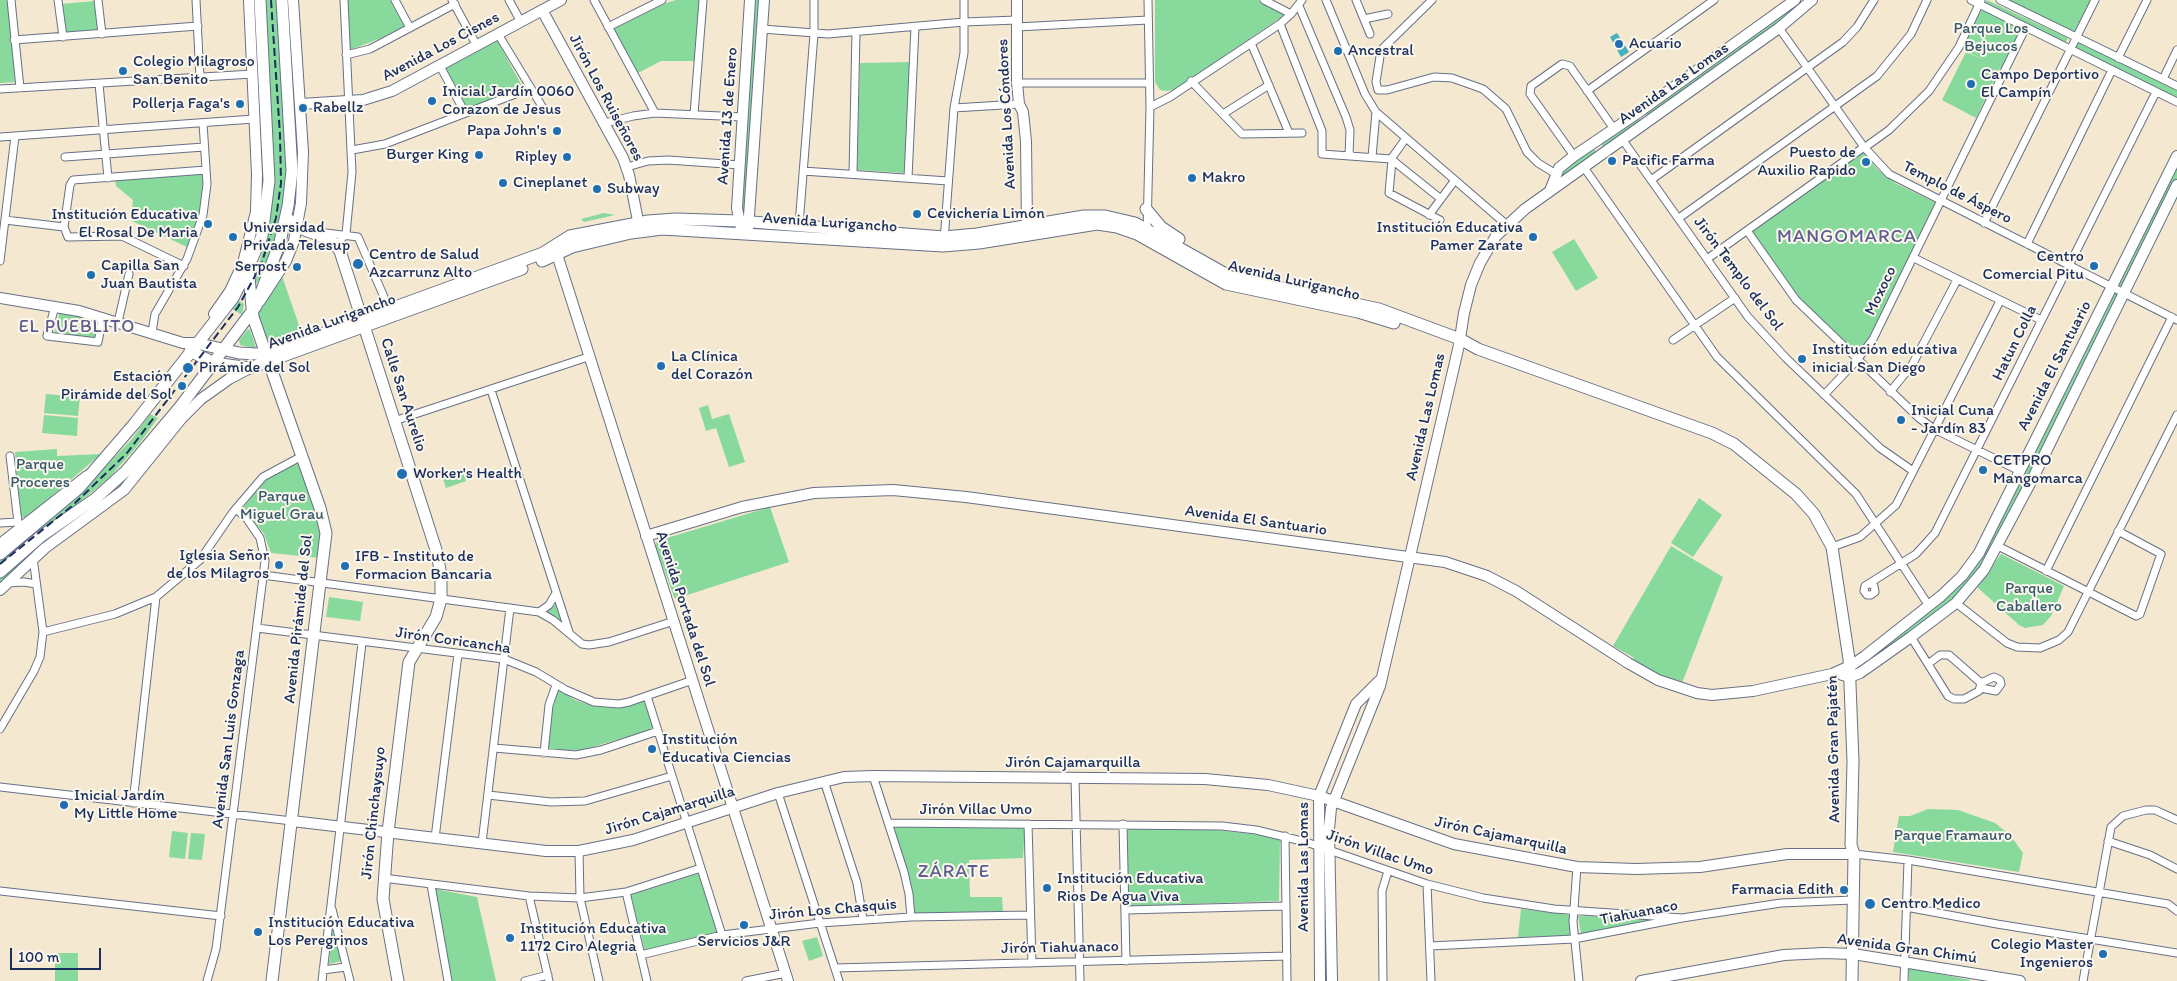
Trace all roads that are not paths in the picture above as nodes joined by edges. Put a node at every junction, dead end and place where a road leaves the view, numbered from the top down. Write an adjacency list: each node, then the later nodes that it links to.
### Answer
1 (11, 0): 62 (street)
2 (58, 0): 60 (street)
3 (98, 0): 56 (street)
4 (196, 0): 48 (street)
5 (249, 0): 72 (street)
6 (260, 0): 172 (main road)
7 (282, 0): 144 (main road)
8 (293, 0): 88 (street)
9 (344, 0): 67 (street)
10 (395, 0): 52 (street)
11 (509, 0): 44 (street)
12 (561, 0): 39 (street, Avenida Los Cisnes)
13 (594, 0): 49 (street)
14 (662, 0): 49 (street)
15 (703, 0): 98 (street)
16 (750, 0): 100 (street, Avenida 13 de Enero)
17 (764, 0): 54 (street, Avenida 13 de Enero)
18 (814, 0): 58 (street)
19 (964, 0): 45 (street)
20 (1018, 0): 46 (street, Avenida Los Cóndores)
21 (1148, 0): 43 (street)
22 (1264, 0): 40 (street)
23 (1326, 0): 94 (street)
24 (1356, 0): 42 (street)
25 (1432, 0): 131 (street)
26 (1714, 0): 84 (street)
27 (1796, 0): 38 (street); 95 (street, Avenida Las Lomas)
28 (1812, 0): 38 (street, Avenida Las Lomas)
29 (1874, 0): 70 (street)
30 (1927, 0): 90 (street)
31 (1971, 0): 36 (street)
32 (2000, 0): 61 (street)
33 (2095, 0): 61 (street)
34 (2147, 0): 68 (street)
35 (453, 2): 52 (street); 64 (street)
36 (1980, 2): 51 (street); 115 (street)
37 (1300, 3): 40 (street); 119 (street)
38 (1804, 8): 53 (street, Avenida Las Lomas)
39 (542, 10): 44 (street, Avenida Los Cisnes); 104 (street, Jirón Los Ruiseñores)
40 (1291, 14): 47 (street)
41 (1388, 14): 42 (street)
42 (1364, 19): 59 (street)
43 (1148, 20): 46 (street); 77 (street)
44 (521, 22): 57 (street, Avenida Los Cisnes)
45 (964, 22): 46 (street); 50 (street); 93 (street)
46 (1017, 24): 76 (street, Avenida Los Cóndores)
47 (1280, 24): 63 (street); 119 (street)
48 (198, 26): 56 (street); 73 (street)
49 (608, 27): 96 (street)
50 (915, 27): 55 (street); 133 (street)
51 (2026, 27): 65 (street); 140 (street, Moxoco)
52 (410, 28): 67 (street)
53 (1779, 28): 70 (street, Templo de Áspero); 102 (street, Avenida Las Lomas)
54 (762, 29): 58 (street); 149 (street, Avenida 13 de Enero)
55 (856, 32): 58 (street); 130 (street)
56 (102, 34): 60 (street)
57 (498, 34): 64 (street, Avenida Los Cisnes); 82 (street)
58 (814, 34): 129 (street)
59 (1370, 34)
60 (63, 37): 62 (street)
61 (2077, 38): 65 (street); 68 (street)
62 (14, 40): 81 (street)
63 (1251, 42): 75 (street); 79 (street)
64 (477, 46): 69 (street, Avenida Los Cisnes)
65 (2070, 50): 71 (street); 150 (street)
66 (2177, 50): 74 (street)
67 (346, 55): 86 (street)
68 (2118, 58): 74 (street)
69 (440, 66): 86 (street, Avenida Los Cisnes); 97 (street)
70 (1808, 68): 90 (street, Templo de Áspero); 135 (street)
71 (2112, 70): 85 (street); 163 (street)
72 (252, 74): 73 (street); 101 (street)
73 (200, 77): 78 (street)
74 (2163, 79): 80 (street)
75 (1191, 81): 91 (street); 99 (street)
76 (1017, 83): 77 (street); 89 (street, Avenida Los Cóndores)
77 (1149, 83): 91 (street)
78 (99, 84): 81 (street); 106 (street)
79 (1269, 84): 99 (street); 107 (street)
80 (2177, 86)
81 (20, 88): 83 (street)
82 (531, 88): 92 (street); 97 (street)
83 (0, 89)
84 (1587, 91): 105 (street); 120 (street)
85 (2156, 92): 87 (street); 171 (street, Hatun Colla)
86 (349, 101): 88 (street, Avenida Los Cisnes); 116 (street)
87 (2177, 102)
88 (300, 104): 154 (street)
89 (1019, 104): 93 (street); 152 (street, Avenida Los Cóndores)
90 (1835, 106): 115 (street, Templo de Áspero); 145 (street)
91 (1150, 107): 141 (street)
92 (543, 108)
93 (954, 108): 136 (street)
94 (1376, 112): 111 (street); 123 (street)
95 (1639, 112): 102 (street); 105 (street, Avenida Las Lomas)
96 (655, 113): 98 (street); 104 (street)
97 (465, 114): 116 (street)
98 (694, 114): 100 (street)
99 (1223, 114): 107 (street)
100 (743, 116): 125 (street, Avenida 13 de Enero)
101 (254, 119): 103 (street); 142 (street)
102 (1647, 122): 112 (street, Avenida Las Lomas)
103 (203, 123): 106 (street); 114 (street)
104 (605, 124): 127 (street, Jirón Los Ruiseñores)
105 (1614, 129): 113 (street, Avenida Las Lomas)
106 (103, 130): 109 (street); 118 (street)
107 (1289, 133): 108 (street)
108 (1302, 133)
109 (15, 136): 110 (street); 146 (street)
110 (0, 137)
111 (1406, 138): 124 (street); 134 (street)
112 (1622, 139): 117 (street, Avenida Las Lomas); 135 (street, Jirón Templo del Sol)
113 (1594, 143): 117 (street); 120 (street, Avenida Las Lomas)
114 (204, 147): 118 (street); 128 (street)
115 (1864, 148): 140 (street, Templo de Áspero); 157 (street)
116 (352, 150): 159 (street)
117 (1602, 153): 126 (street, Avenida Las Lomas)
118 (105, 154): 122 (street); 132 (street)
119 (1349, 156): 123 (street)
120 (1574, 156): 131 (street, Avenida Las Lomas)
121 (2177, 156): 175 (street, Avenida El Santuario)
122 (65, 157)
123 (1372, 158): 124 (street)
124 (1392, 160): 139 (street); 143 (street)
125 (740, 165): 127 (street); 149 (street, Avenida 13 de Enero)
126 (1583, 166): 138 (street, Avenida Las Lomas); 189 (street)
127 (627, 167): 155 (street, Jirón Los Ruiseñores)
128 (206, 170): 132 (street); 170 (street)
129 (803, 171): 130 (street); 147 (street)
130 (854, 174): 133 (street)
131 (1556, 174): 138 (street, Avenida Las Lomas)
132 (108, 178): 153 (street)
133 (908, 178): 136 (street)
134 (1455, 180): 139 (street); 151 (street)
135 (1651, 180): 145 (street, Jirón Templo del Sol)
136 (948, 181): 162 (street)
137 (2177, 185): 176 (street, Avenida El Santuario)
138 (1550, 189): 151 (street, Avenida Las Lomas)
139 (1441, 199): 143 (street)
140 (1941, 201): 150 (street, Templo de Áspero); 166 (street, Moxoco)
141 (1146, 209): 160 (street); 169 (main road)
142 (256, 212): 172 (street, Avenida Pirámide del Sol); 193 (street)
143 (1429, 215): 148 (street)
144 (286, 217): 154 (main road); 183 (main road)
145 (1679, 218): 167 (street, Jirón Templo del Sol)
146 (5, 220): 153 (street); 161 (street)
147 (799, 220): 149 (main road, Avenida Lurigancho); 162 (main road, Avenida Lurigancho)
148 (1440, 220)
149 (743, 221): 155 (main road, Avenida Lurigancho); 158 (street, Avenida 13 de Enero)
150 (1984, 223): 163 (street, Templo de Áspero)
151 (1507, 225): 192 (street, Avenida Las Lomas)
152 (1027, 226): 160 (main road, Avenida Lurigancho); 162 (main road, Avenida Lurigancho)
153 (64, 227): 170 (street)
154 (297, 227): 156 (main road); 183 (street)
155 (639, 227): 158 (main road, Avenida Lurigancho); 165 (main road, Avenida Lurigancho)
156 (314, 232): 159 (street); 164 (main road)
157 (1748, 232): 167 (street); 197 (street)
158 (746, 233): 162 (main road, Avenida Lurigancho)
159 (346, 234): 164 (street); 179 (street)
160 (1147, 234): 162 (main road, Avenida Lurigancho); 169 (main road, Avenida Lurigancho); 177 (main road, Avenida Lurigancho)
161 (1, 241): 168 (street)
162 (944, 241)
163 (2027, 244): 171 (street, Templo de Áspero)
164 (336, 245): 188 (main road, Calle San Aurelio)
165 (555, 250): 188 (main road, Avenida Lurigancho); 195 (street, Avenida Portada del Sol)
166 (1914, 258): 174 (street); 197 (street, Moxoco)
167 (1707, 259): 180 (street, Jirón Templo del Sol)
168 (0, 261)
169 (1201, 261): 177 (main road, Avenida Lurigancho)
170 (184, 266): 190 (street)
171 (2069, 266): 175 (street, Templo de Áspero); 186 (street, Hatun Colla)
172 (248, 268): 183 (main road, Avenida Pirámide del Sol); 193 (main road)
173 (129, 274): 187 (street)
174 (1958, 280): 181 (street); 201 (street)
175 (2112, 287): 176 (street, Templo de Áspero); 209 (street, Avenida El Santuario)
176 (2124, 293): 185 (street, Templo de Áspero); 216 (street, Avenida El Santuario)
177 (1295, 295): 192 (main road, Avenida Lurigancho)
178 (0, 298): 182 (street)
179 (384, 298)
180 (1735, 298): 189 (street); 202 (street, Jirón Templo del Sol)
181 (2000, 301): 186 (street); 205 (street)
182 (55, 306): 184 (street); 184 (street)
183 (254, 309): 194 (main road); 196 (main road, Avenida Pirámide del Sol)
184 (103, 317): 187 (street)
185 (2174, 318): 226 (street)
186 (2041, 320): 206 (street, Hatun Colla)
187 (118, 322): 190 (street)
188 (363, 324): 196 (main road, Avenida Lurigancho); 204 (main road, Calle San Aurelio)
189 (1694, 326): 191 (street); 213 (street)
190 (152, 332): 193 (street)
191 (1674, 340)
192 (1463, 343): 221 (main road, Avenida Lurigancho); 223 (street, Avenida Las Lomas)
193 (192, 344): 194 (main road, Avenida Lurigancho); 198 (main road, Avenida Lurigancho); 215 (main road)
194 (224, 350): 196 (main road, Avenida Lurigancho); 198 (main road)
195 (588, 357): 200 (street); 218 (street, Avenida Portada del Sol)
196 (266, 358): 199 (main road, Avenida Lurigancho); 208 (main road, Avenida Pirámide del Sol)
197 (1857, 360): 201 (street); 202 (street, Moxoco)
198 (214, 363): 199 (main road, Avenida Lurigancho); 227 (main road)
199 (250, 368): 224 (street)
200 (492, 390): 204 (street); 235 (street)
201 (1890, 392): 205 (street)
202 (1824, 395): 210 (street, Jirón Templo del Sol)
203 (2177, 415): 217 (street)
204 (394, 422): 237 (main road, Calle San Aurelio)
205 (1934, 429): 206 (street); 210 (street)
206 (1978, 449): 209 (street); 225 (street, Hatun Colla)
207 (10, 456): 215 (street)
208 (302, 456): 211 (street); 230 (main road, Avenida Pirámide del Sol)
209 (2020, 470): 214 (street, Avenida El Santuario)
210 (1913, 471): 213 (street)
211 (236, 509): 228 (street, Avenida San Luis Gonzaga); 236 (street)
212 (0, 524): 215 (street)
213 (1876, 524): 221 (street); 225 (street)
214 (1993, 526): 216 (street); 233 (street, Avenida El Santuario)
215 (21, 527): 219 (street); 222 (main road)
216 (2005, 531): 220 (street, Avenida El Santuario)
217 (2118, 531): 234 (street); 234 (street)
218 (646, 536): 223 (street, Avenida El Santuario); 242 (street, Avenida Portada del Sol)
219 (0, 544)
220 (1998, 546): 226 (street); 238 (street, Avenida El Santuario)
221 (1832, 548): 253 (main road, Avenida Lurigancho)
222 (0, 554)
223 (1409, 557): 253 (street, Avenida El Santuario); 255 (street, Avenida Las Lomas)
224 (34, 558): 229 (street); 232 (street)
225 (1901, 563): 231 (street, Hatun Colla); 239 (street)
226 (2046, 571): 234 (street)
227 (0, 572)
228 (263, 575): 230 (street); 243 (street, Avenida San Luis Gonzaga)
229 (36, 584): 232 (street); 244 (street)
230 (321, 584): 237 (street); 246 (main road, Avenida Pirámide del Sol)
231 (1871, 584)
232 (4, 586)
233 (1952, 587): 238 (street); 239 (street, Avenida El Santuario)
234 (2087, 591): 238 (street)
235 (556, 593): 241 (street); 245 (street)
236 (156, 597): 244 (street); 273 (street)
237 (441, 599): 240 (street); 249 (main road, Calle San Aurelio)
238 (1959, 600): 247 (street, Avenida El Santuario)
239 (1929, 606): 253 (street, Avenida El Santuario)
240 (510, 608): 241 (street); 251 (street)
241 (538, 612): 245 (street)
242 (674, 622): 245 (street); 254 (street, Avenida Portada del Sol)
243 (257, 628): 246 (street, Jirón Coricancha); 275 (street, Avenida San Luis Gonzaga)
244 (43, 632): 258 (street)
245 (569, 633)
246 (314, 636): 248 (street, Jirón Coricancha); 276 (main road, Avenida Pirámide del Sol)
247 (1912, 637): 252 (street); 253 (street, Avenida El Santuario)
248 (362, 643): 249 (street, Jirón Coricancha); 283 (street)
249 (414, 649): 250 (street, Jirón Coricancha); 284 (main road, Jirón Chinchaysuyo)
250 (458, 654): 251 (street, Jirón Coricancha); 286 (street)
251 (504, 659): 256 (street, Jirón Coricancha); 260 (street)
252 (1928, 664): 252 (street)
253 (1851, 669): 292 (main road, Avenida Gran Pajatén)
254 (693, 680): 257 (street, Jirón Coricancha); 274 (street, Avenida Portada del Sol)
255 (1380, 680): 262 (street, Avenida Las Lomas); 265 (street, Avenida Las Lomas)
256 (556, 685): 257 (street, Jirón Coricancha); 261 (street)
257 (647, 696): 259 (street)
258 (0, 729)
259 (658, 731): 261 (street); 263 (street)
260 (494, 748): 261 (street); 270 (street)
261 (544, 753)
262 (1329, 772): 265 (street); 271 (street, Avenida Las Lomas)
263 (672, 776): 270 (street); 278 (street)
264 (873, 776): 266 (street, Jirón Cajamarquilla); 267 (street, Jirón Cajamarquilla); 279 (street)
265 (1342, 777): 272 (street, Avenida Las Lomas)
266 (1075, 778): 271 (street, Jirón Cajamarquilla); 281 (street)
267 (824, 781): 269 (street, Jirón Cajamarquilla); 317 (street)
268 (0, 787): 273 (street)
269 (778, 793): 274 (street, Jirón Cajamarquilla); 318 (street)
270 (488, 795): 288 (street)
271 (1318, 796): 272 (street, Jirón Cajamarquilla); 289 (street, Avenida Las Lomas)
272 (1333, 801): 290 (street, Avenida Las Lomas); 294 (street, Jirón Cajamarquilla)
273 (133, 803): 275 (street)
274 (732, 807): 278 (street, Jirón Cajamarquilla); 319 (street, Avenida Portada del Sol)
275 (234, 814): 276 (street); 314 (street, Avenida San Luis Gonzaga)
276 (292, 820): 283 (street, Jirón Cajamarquilla); 338 (main road, Avenida Pirámide del Sol)
277 (2177, 820): 287 (street)
278 (686, 822): 291 (street, Jirón Cajamarquilla); 295 (street)
279 (888, 824): 280 (street, Jirón Villac Umo); 315 (street)
280 (1028, 824): 281 (street, Jirón Villac Umo); 313 (street)
281 (1076, 824): 282 (street, Jirón Villac Umo); 329 (street)
282 (1123, 824): 285 (street, Jirón Villac Umo); 310 (street)
283 (340, 826): 284 (street, Jirón Cajamarquilla); 307 (street)
284 (388, 832): 286 (street, Jirón Cajamarquilla); 298 (main road, Jirón Chinchaysuyo)
285 (1285, 836): 289 (street, Jirón Villac Umo); 308 (street)
286 (435, 838): 288 (street, Jirón Cajamarquilla)
287 (2108, 841): 296 (street); 303 (street)
288 (482, 843): 291 (street, Jirón Cajamarquilla)
289 (1318, 845): 290 (street, Jirón Villac Umo); 350 (street, Avenida Las Lomas)
290 (1329, 849): 297 (street, Jirón Villac Umo); 351 (street, Avenida Las Lomas)
291 (579, 851): 305 (street)
292 (1854, 854): 293 (street); 294 (street, Jirón Cajamarquilla); 306 (main road, Avenida Gran Pajatén)
293 (1908, 860): 303 (street); 309 (street)
294 (1577, 867): 311 (street)
295 (701, 868): 302 (street); 320 (street)
296 (2177, 869)
297 (1388, 871): 299 (street, Jirón Villac Umo); 352 (street)
298 (383, 878): 300 (street); 341 (main road, Jirón Chinchaysuyo)
299 (1427, 884): 311 (street, Jirón Villac Umo); 323 (street)
300 (431, 885): 304 (street); 342 (street)
301 (0, 891): 314 (street)
302 (626, 892): 305 (street); 326 (street)
303 (2098, 892): 312 (street); 322 (street)
304 (529, 896): 305 (street); 336 (street)
305 (580, 898): 344 (street)
306 (1853, 900): 316 (street, Tiahuanaco); 325 (main road, Avenida Gran Pajatén)
307 (331, 904): 332 (street); 334 (street)
308 (1286, 906): 310 (street); 327 (street)
309 (1906, 907): 322 (street); 331 (street)
310 (1125, 910): 328 (street)
311 (1573, 911): 316 (street, Jirón Villac Umo); 321 (street)
312 (2177, 911)
313 (1030, 915): 315 (street, Jirón Los Chasquis); 330 (street)
314 (221, 916): 337 (street, Avenida San Luis Gonzaga)
315 (911, 917): 317 (street, Jirón Los Chasquis)
316 (1682, 918): 321 (street, Tiahuanaco)
317 (863, 919): 318 (street, Jirón Los Chasquis)
318 (820, 923): 319 (street, Jirón Los Chasquis); 333 (street)
319 (771, 928): 320 (street, Jirón Los Chasquis); 335 (street, Avenida Portada del Sol)
320 (722, 935): 326 (street, Jirón Los Chasquis)
321 (1574, 939): 323 (street, Tiahuanaco); 354 (street)
322 (2090, 940): 324 (street); 359 (street)
323 (1430, 946): 353 (street)
324 (2177, 953)
325 (1853, 954): 331 (street, Avenida Gran Chimú); 355 (street, Avenida Gran Chimú); 356 (main road, Avenida Gran Pajatén)
326 (641, 955): 345 (street)
327 (1287, 956): 328 (street, Jirón Tiahuanaco); 349 (street)
328 (1126, 960): 329 (street, Jirón Tiahuanaco)
329 (1080, 962): 330 (street, Jirón Tiahuanaco); 348 (street)
330 (1032, 963): 333 (street, Jirón Tiahuanaco)
331 (1904, 963): 357 (street); 358 (street, Avenida Gran Chimú)
332 (346, 966): 334 (street); 340 (street)
333 (835, 968): 347 (street)
334 (323, 970): 339 (street)
335 (787, 977): 346 (street)
336 (548, 978): 343 (street)
337 (207, 981)
338 (272, 981)
339 (322, 981)
340 (350, 981)
341 (398, 981)
342 (448, 981)
343 (525, 981)
344 (598, 981)
345 (647, 981)
346 (746, 981)
347 (839, 981)
348 (1080, 981)
349 (1288, 981)
350 (1320, 981)
351 (1332, 981)
352 (1383, 981)
353 (1431, 981)
354 (1579, 981)
355 (1641, 981)
356 (1852, 981)
357 (1904, 981)
358 (2020, 981)
359 (2083, 981)

